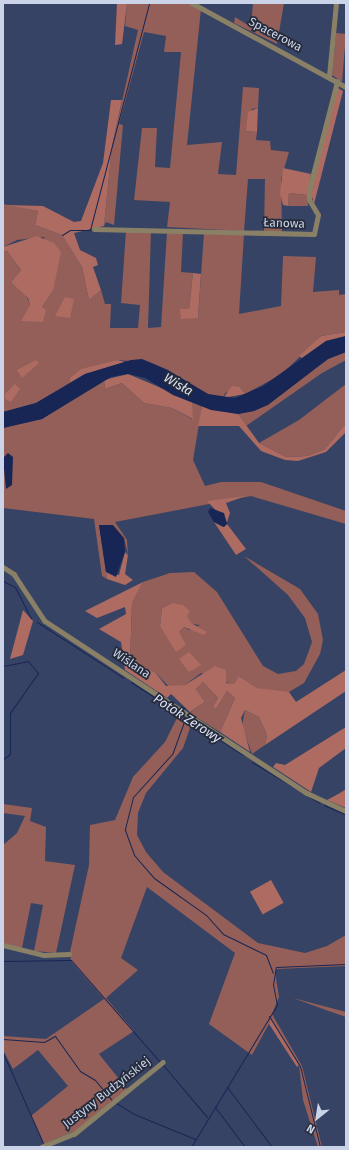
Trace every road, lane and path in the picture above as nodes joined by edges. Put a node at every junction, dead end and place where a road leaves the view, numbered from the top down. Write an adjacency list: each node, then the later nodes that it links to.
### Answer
1 (192, 3): 3 (street, Spacerowa)
2 (336, 3): 3 (street)
3 (329, 76): 4 (street, Spacerowa)
4 (337, 82): 5 (street, Spacerowa); 6 (street, Łanowa)
5 (346, 87)
6 (94, 229)
7 (3, 567): 8 (street, Wiślana)
8 (346, 810)
9 (3, 946): 10 (street)
10 (69, 954)
11 (163, 1062): 12 (street, Justyny Budzyńskiej)
12 (41, 1147)

